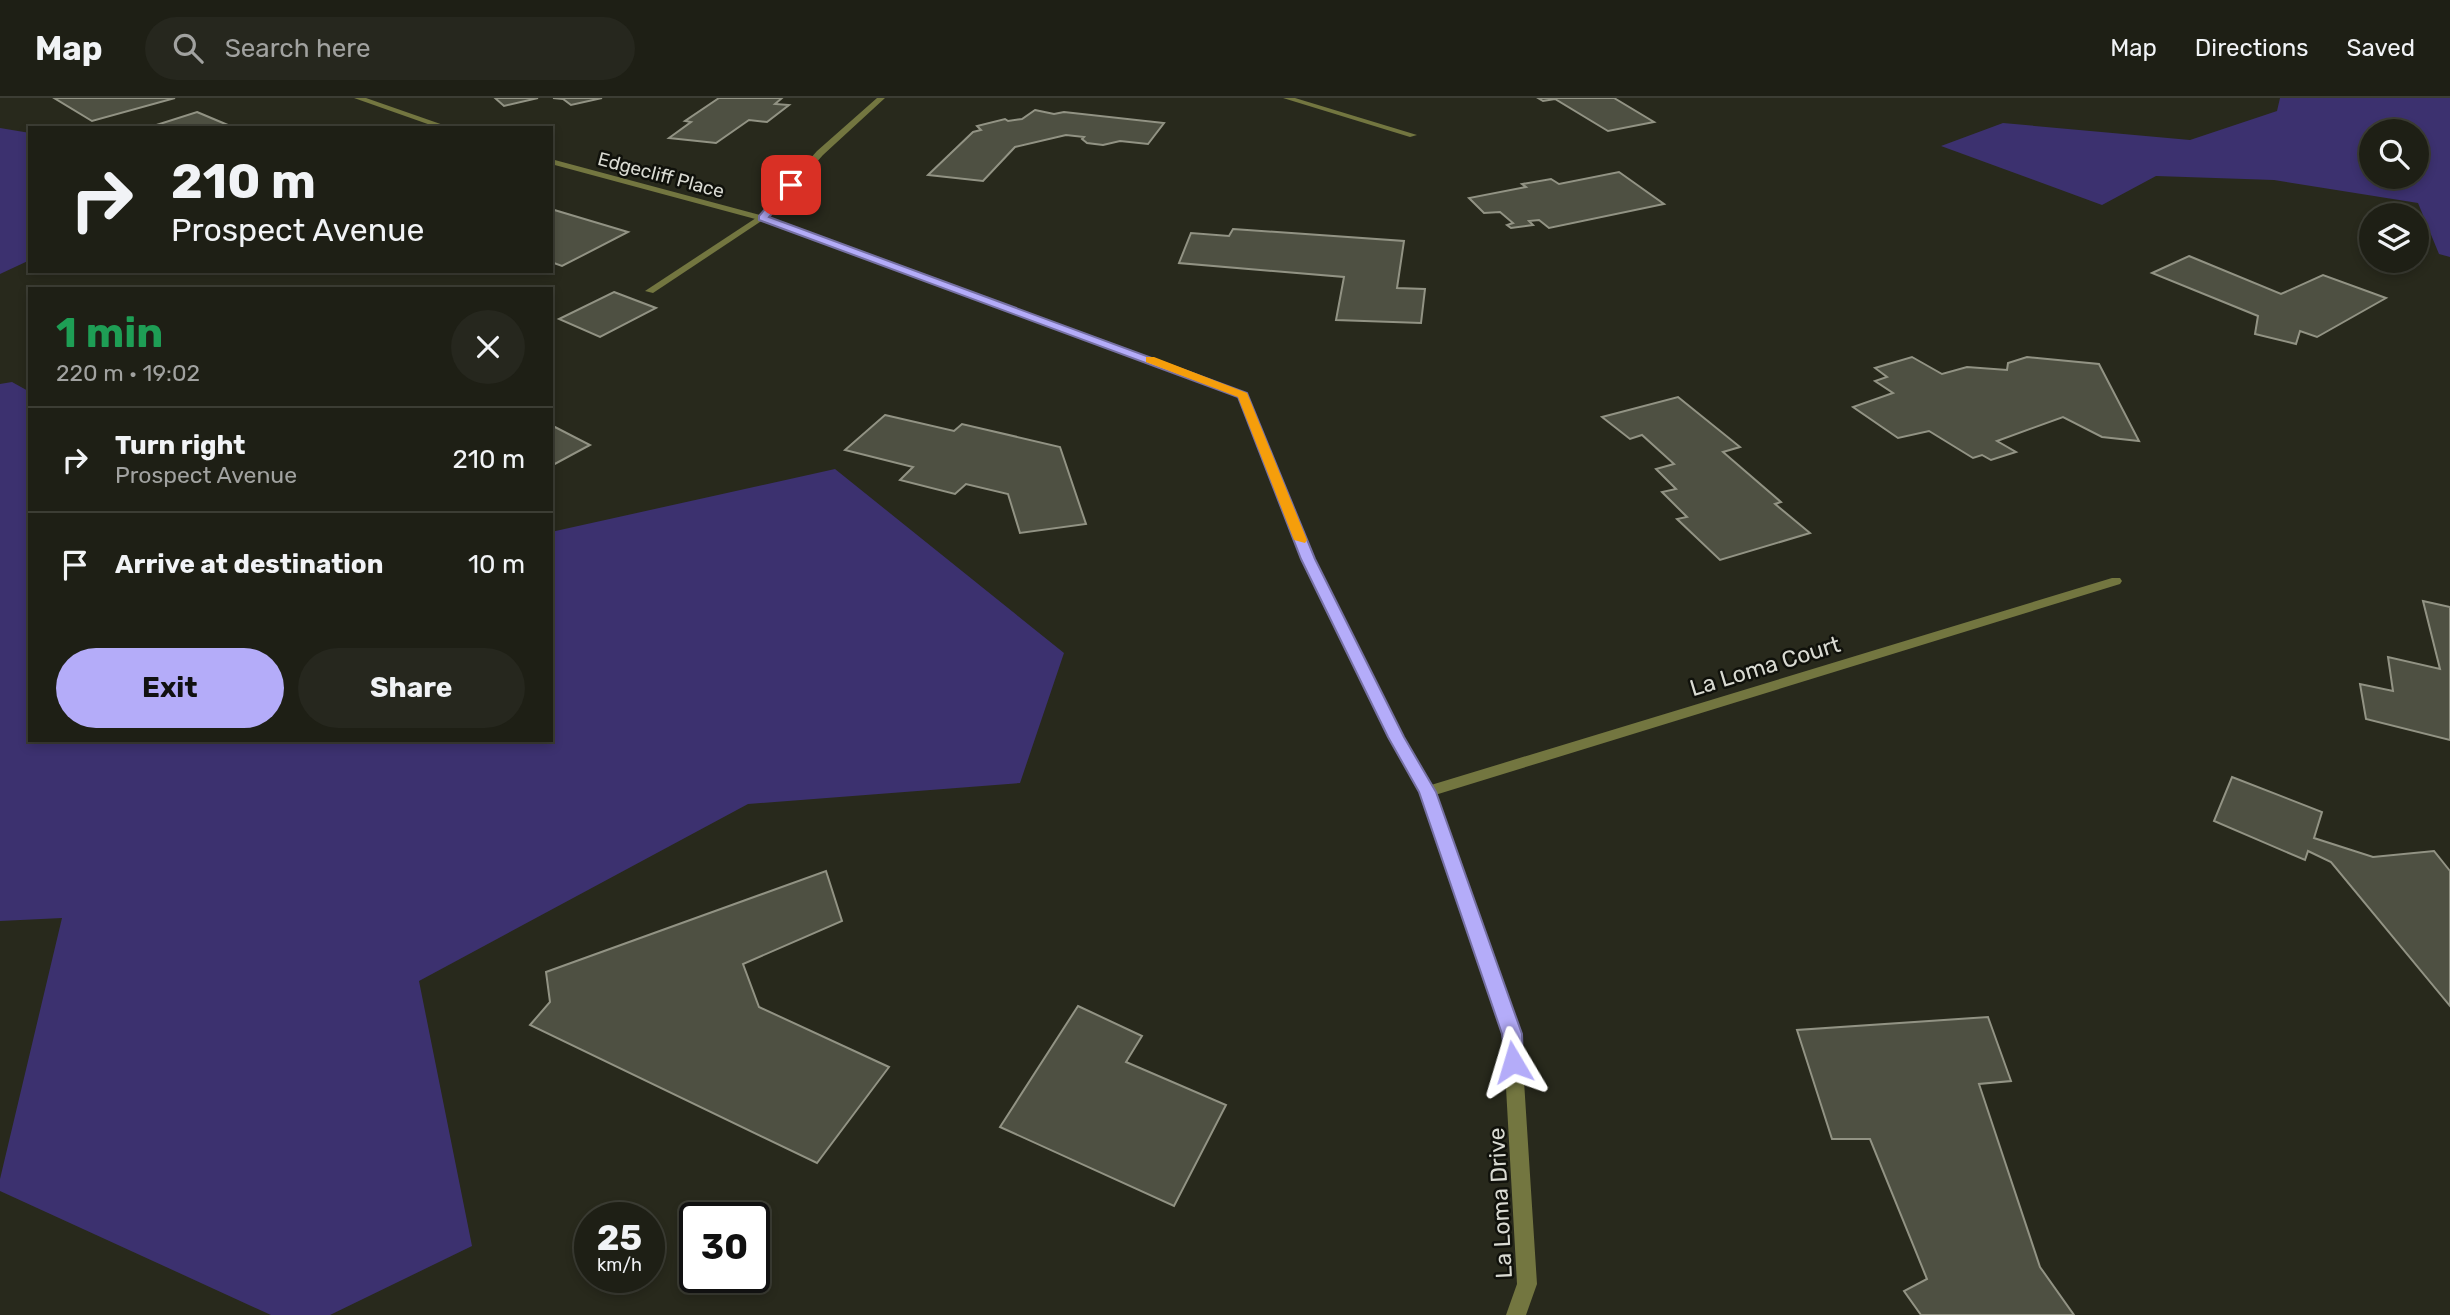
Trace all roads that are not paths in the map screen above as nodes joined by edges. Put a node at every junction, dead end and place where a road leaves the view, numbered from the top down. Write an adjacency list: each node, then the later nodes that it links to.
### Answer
1 (358, 98): 4 (street)
2 (881, 98): 7 (street)
3 (1286, 98): 5 (street)
4 (442, 126)
5 (1413, 135)
6 (553, 162): 7 (street, Edgecliff Place)
7 (762, 218): 8 (street); 10 (street, La Loma Drive)
8 (650, 291)
9 (2116, 581): 10 (street, La Loma Court)
10 (1427, 792): 11 (street, La Loma Drive)
11 (1516, 1315)

